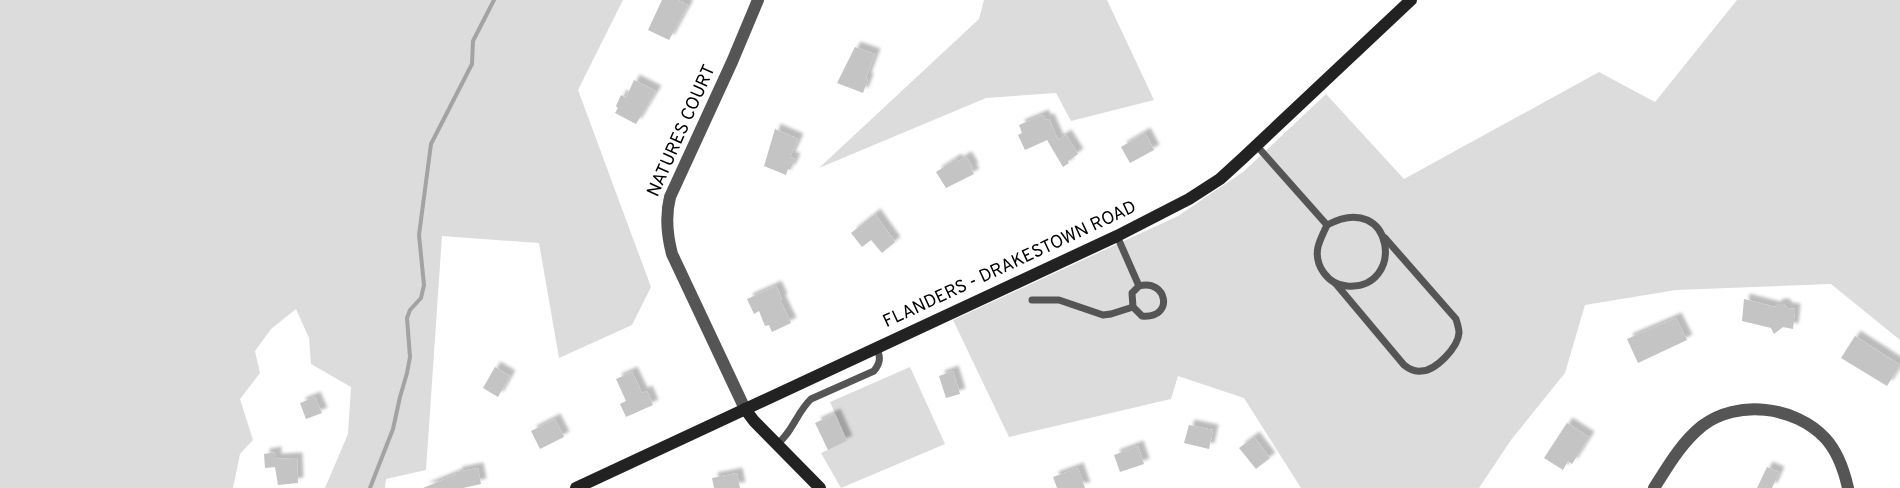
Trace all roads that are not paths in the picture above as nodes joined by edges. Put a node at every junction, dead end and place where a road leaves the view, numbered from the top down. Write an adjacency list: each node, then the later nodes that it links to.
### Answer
1 (758, 0): 12 (street, NATURES COURT)
2 (1410, 0): 3 (street, FLANDERS - DRAKESTOWN ROAD)
3 (1257, 146): 4 (lane); 5 (street, FLANDERS - DRAKESTOWN ROAD)
4 (1327, 225): 6 (lane); 7 (lane)
5 (1117, 236): 8 (lane); 11 (street, FLANDERS - DRAKESTOWN ROAD)
6 (1385, 238): 7 (lane); 7 (lane)
7 (1336, 284)
8 (1139, 286): 10 (lane); 10 (lane)
9 (1032, 300): 10 (lane)
10 (1133, 307)
11 (877, 349): 12 (street, FLANDERS - DRAKESTOWN ROAD); 13 (lane)
12 (745, 409): 13 (street); 14 (street, FLANDERS - DRAKESTOWN ROAD)
13 (777, 444): 15 (street)
14 (576, 488)
15 (820, 488)
16 (1654, 488): 17 (street)
17 (1848, 488)

